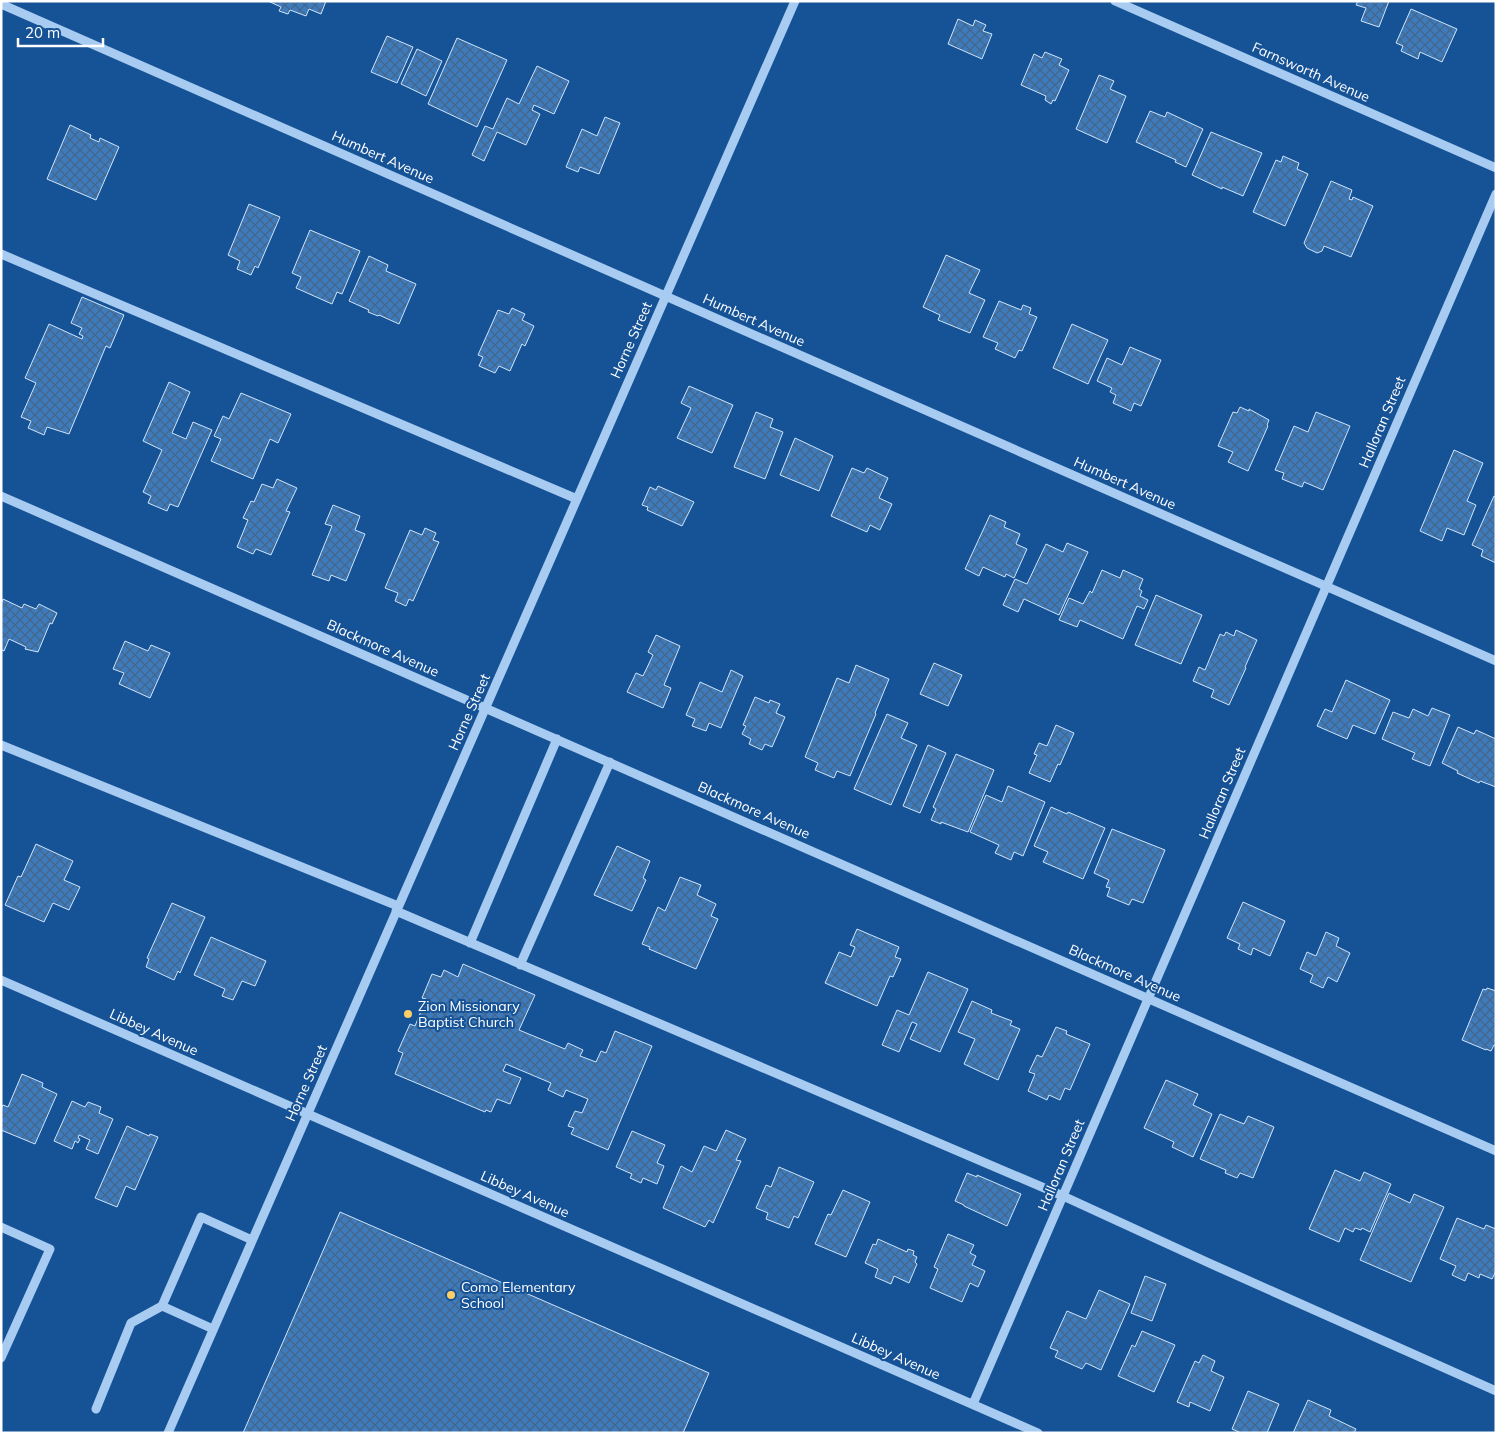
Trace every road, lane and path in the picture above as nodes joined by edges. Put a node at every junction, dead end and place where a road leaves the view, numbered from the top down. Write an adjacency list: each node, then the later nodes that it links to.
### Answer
1 (795, 1): 7 (street, Horne Street)
2 (1115, 1): 4 (street, Farnsworth Avenue)
3 (1, 4): 7 (street, Humbert Avenue)
4 (1496, 168)
5 (1496, 194): 10 (street, Halloran Street)
6 (1, 254): 9 (street)
7 (666, 296): 9 (street, Horne Street); 10 (street, Humbert Avenue)
8 (1, 496): 12 (street, Blackmore Avenue)
9 (576, 500): 12 (street, Horne Street)
10 (1326, 586): 11 (street, Humbert Avenue); 20 (street, Halloran Street)
11 (1496, 660)
12 (486, 708): 13 (street, Blackmore Avenue); 16 (street, Horne Street)
13 (557, 739): 15 (street, Blackmore Avenue); 17 (street)
14 (1, 745): 16 (street)
15 (610, 762): 18 (street); 20 (street, Blackmore Avenue)
16 (397, 909): 17 (street); 21 (street, Horne Street)
17 (470, 943): 18 (street)
18 (520, 965): 23 (street)
19 (1, 980): 21 (street, Libbey Avenue)
20 (1148, 998): 22 (street, Blackmore Avenue); 23 (street, Halloran Street)
21 (308, 1114): 25 (street, Horne Street); 30 (street, Libbey Avenue)
22 (1496, 1151)
23 (1063, 1196): 29 (street); 30 (street, Halloran Street)
24 (1, 1227): 28 (street)
25 (252, 1240): 26 (street); 27 (street, Horne Street)
26 (162, 1306): 27 (street); 31 (street)
27 (213, 1329): 32 (street, Horne Street)
28 (1, 1358)
29 (1496, 1391)
30 (973, 1404): 33 (street, Libbey Avenue)
31 (96, 1409)
32 (168, 1433)
33 (1038, 1433)

